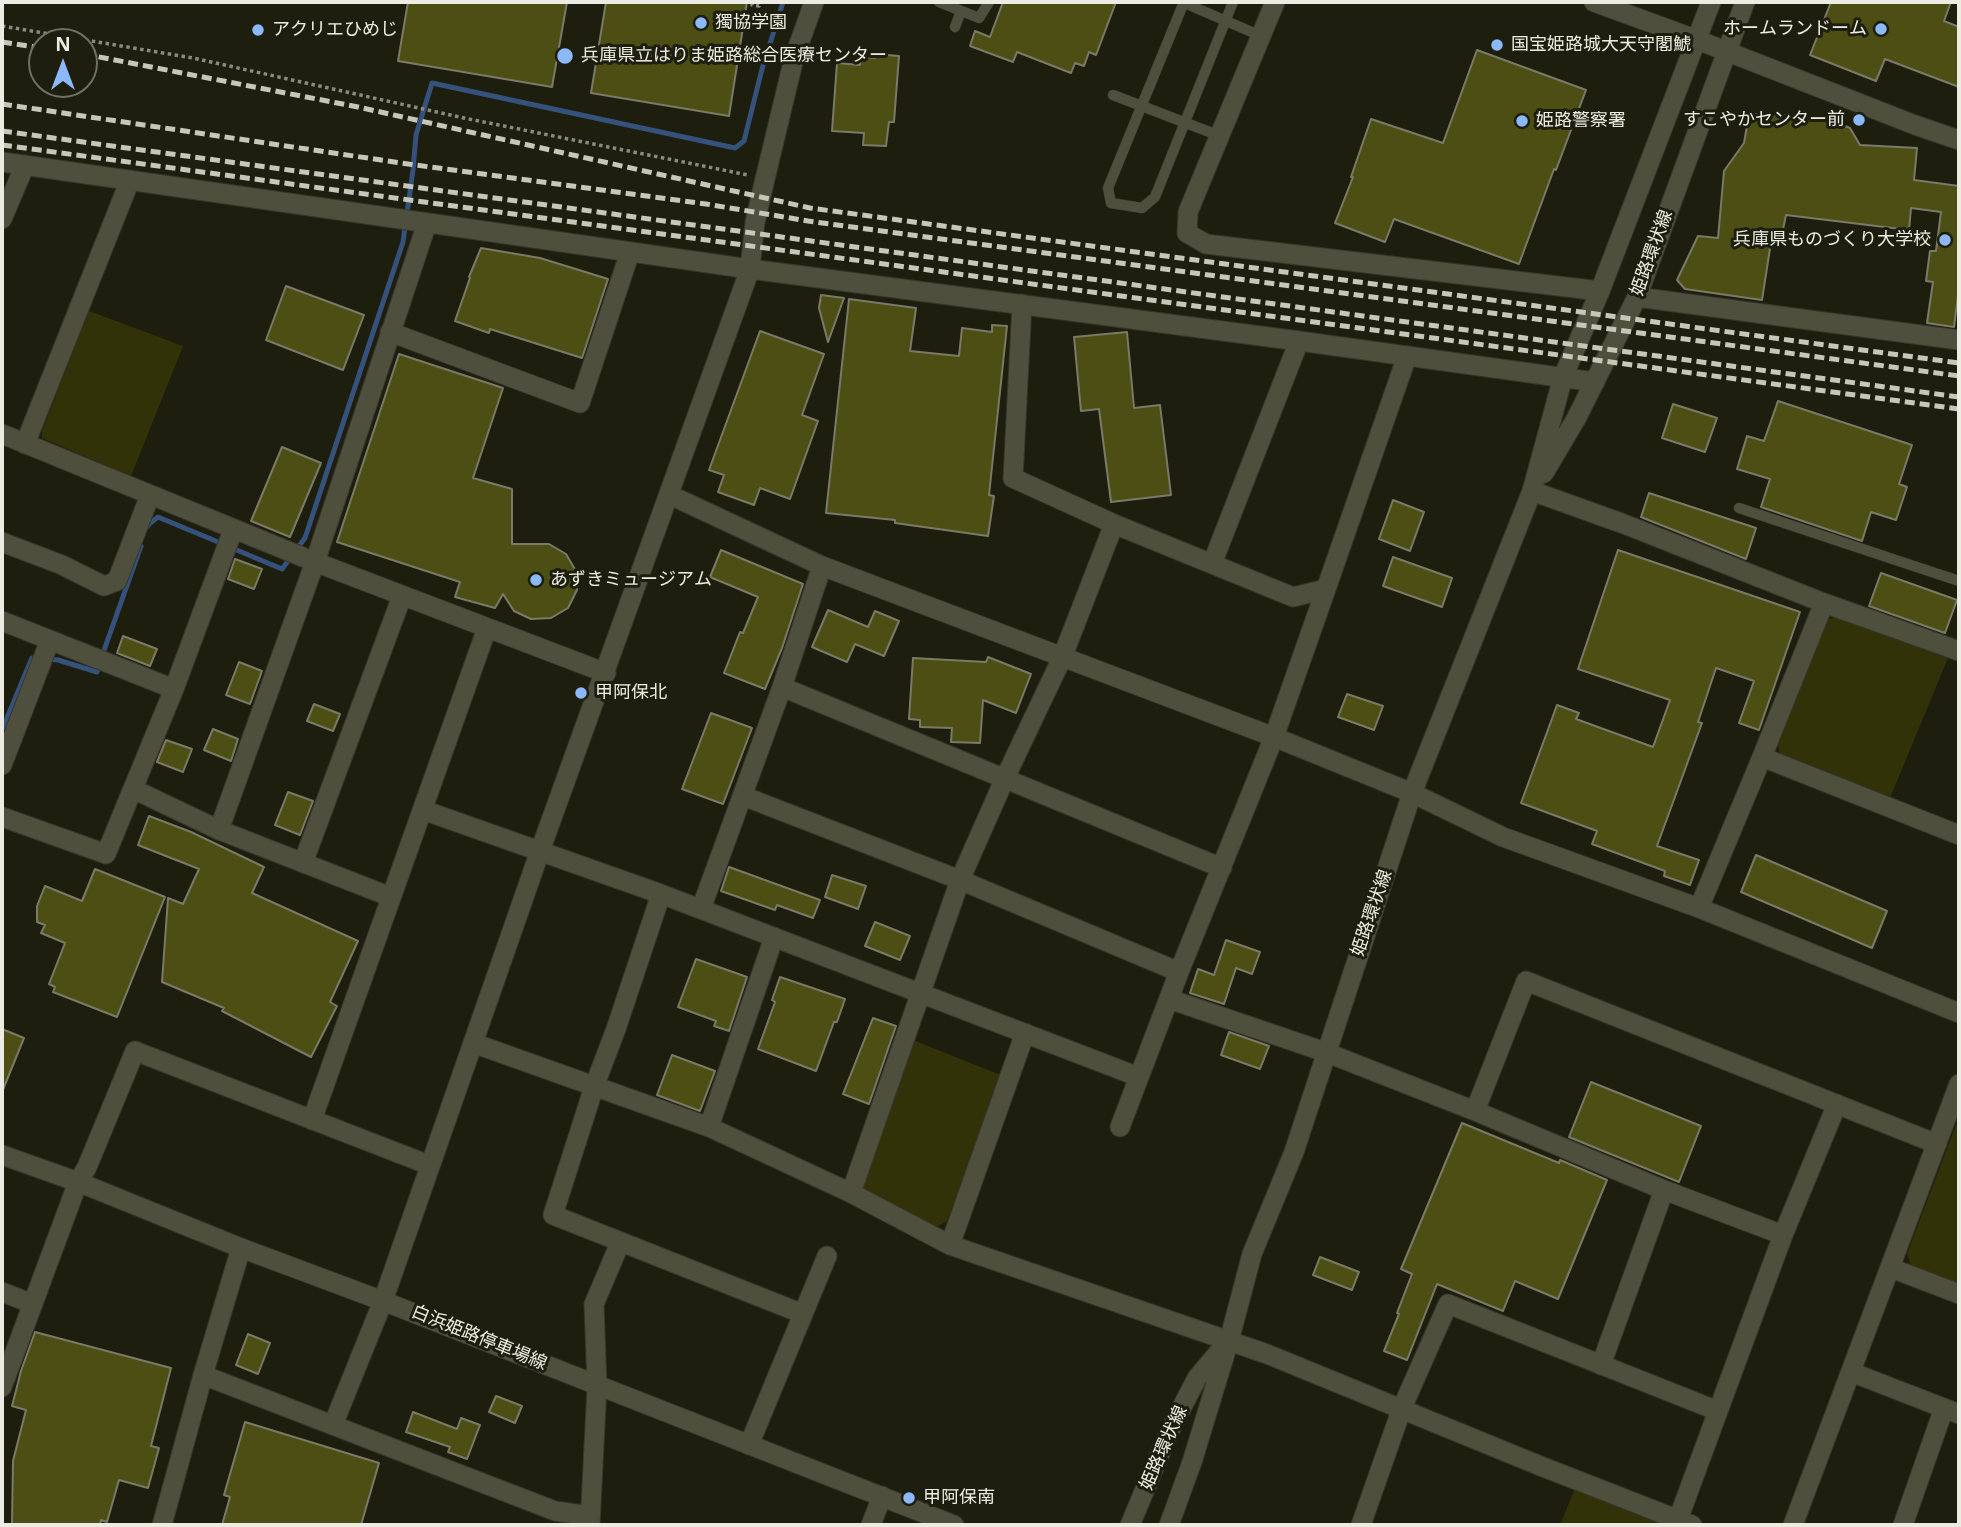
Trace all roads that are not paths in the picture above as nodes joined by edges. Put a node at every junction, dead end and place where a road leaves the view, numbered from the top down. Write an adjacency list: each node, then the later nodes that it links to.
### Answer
1 (814, 2): 27 (street)
2 (940, 2): 10 (lane)
3 (989, 2): 10 (lane)
4 (1183, 2): 11 (lane); 17 (lane)
5 (1233, 2): 11 (lane)
6 (1275, 2): 13 (street)
7 (1594, 2): 14 (street)
8 (1711, 2): 14 (street, 姫路環状線)
9 (1745, 2): 15 (street, 姫路環状線)
10 (961, 11): 12 (lane)
11 (1226, 20): 13 (lane); 18 (lane)
12 (956, 27)
13 (1261, 36): 19 (street)
14 (1695, 39): 15 (street); 28 (street, 姫路環状線)
15 (1726, 51): 20 (street); 29 (street, 姫路環状線)
16 (1113, 95): 17 (lane)
17 (1142, 106): 18 (lane); 18 (lane)
18 (1185, 122): 19 (lane)
19 (1220, 136): 28 (street)
20 (1959, 140)
21 (2, 162): 22 (street)
22 (25, 165): 23 (street); 24 (street)
23 (130, 180): 25 (street); 38 (street)
24 (2, 219)
25 (427, 223): 26 (street); 31 (street)
26 (630, 251): 27 (street); 31 (street)
27 (751, 269): 30 (street); 41 (street)
28 (1600, 291): 35 (street, 姫路環状線)
29 (1637, 297): 32 (street); 36 (street, 姫路環状線)
30 (1022, 304): 33 (street); 43 (street)
31 (390, 332): 46 (street)
32 (1959, 340)
33 (1299, 341): 34 (street); 47 (street)
34 (1407, 356): 35 (street); 50 (street)
35 (1563, 377): 36 (street); 39 (street, 姫路環状線)
36 (1595, 382): 39 (street, 姫路環状線)
37 (2, 434): 38 (street)
38 (25, 444): 40 (street)
39 (1532, 491): 52 (street); 66 (street, 姫路環状線)
40 (149, 495): 44 (street); 45 (street)
41 (670, 495): 48 (street); 58 (street)
42 (1739, 508): 49 (lane)
43 (1114, 524): 47 (street); 57 (street)
44 (229, 541): 46 (street); 60 (street)
45 (2, 542)
46 (315, 562): 51 (street); 70 (street)
47 (1212, 564): 50 (street)
48 (822, 566): 57 (street); 59 (street)
49 (1959, 582)
50 (1326, 589): 61 (street)
51 (402, 596): 54 (street); 73 (street)
52 (1824, 603): 56 (street); 62 (street)
53 (2, 621): 55 (street)
54 (487, 628): 58 (street); 68 (street)
55 (50, 640): 60 (street); 63 (street)
56 (1959, 651)
57 (1062, 658): 61 (street); 64 (street)
58 (606, 673): 72 (street)
59 (782, 687): 64 (street); 67 (street)
60 (174, 689): 65 (street)
61 (1274, 737): 66 (street); 74 (street)
62 (1762, 757): 71 (street); 78 (street)
63 (2, 765)
64 (1005, 778): 74 (street); 75 (street)
65 (133, 789): 69 (street); 70 (street)
66 (1412, 793): 78 (street); 87 (street, 姫路環状線)
67 (743, 796): 75 (street); 79 (street)
68 (423, 810): 72 (street); 77 (street)
69 (2, 817)
70 (219, 830): 73 (street)
71 (1959, 835)
72 (540, 851): 76 (street); 86 (street)
73 (303, 863): 77 (street)
74 (1222, 868): 81 (street)
75 (960, 880): 81 (street); 82 (street)
76 (661, 894): 79 (street); 90 (street)
77 (391, 897): 93 (street)
78 (1699, 908): 84 (street)
79 (701, 909): 80 (street)
80 (774, 937): 82 (street); 94 (street)
81 (1179, 972): 83 (street)
82 (921, 992): 85 (street); 101 (street)
83 (1169, 999): 87 (street); 88 (street)
84 (1959, 1013)
85 (1026, 1033): 88 (street); 104 (street)
86 (473, 1043): 90 (street); 98 (street)
87 (1325, 1052): 92 (street); 113 (street, 姫路環状線)
88 (1139, 1077): 95 (street)
89 (1959, 1084): 96 (street)
90 (594, 1087): 94 (street); 103 (street)
91 (1837, 1104): 92 (street); 96 (street); 102 (street)
92 (1475, 1111): 100 (street)
93 (312, 1120): 98 (street); 99 (street)
94 (709, 1127): 101 (street)
95 (1120, 1127)
96 (1937, 1144): 107 (street)
97 (2, 1155): 99 (street, 白浜姫路停車場線)
98 (429, 1165): 110 (street)
99 (78, 1182): 105 (street, 白浜姫路停車場線); 111 (street)
100 (1664, 1190): 102 (street); 114 (street)
101 (851, 1193): 104 (street)
102 (1783, 1235): 120 (street)
103 (620, 1243): 112 (street); 118 (street)
104 (950, 1245): 113 (street)
105 (241, 1248): 110 (street, 白浜姫路停車場線); 116 (street)
106 (827, 1256): 112 (street)
107 (1891, 1268): 109 (street); 115 (street)
108 (2, 1292): 111 (street)
109 (1959, 1294)
110 (383, 1301): 118 (street, 白浜姫路停車場線); 122 (street)
111 (33, 1304): 117 (street)
112 (803, 1314): 123 (street)
113 (1229, 1341): 119 (street); 131 (street, 姫路環状線); 132 (street, 姫路環状線)
114 (1601, 1365): 119 (street); 120 (street)
115 (1851, 1372): 121 (street); 134 (street)
116 (203, 1375): 122 (street); 128 (street)
117 (2, 1386)
118 (597, 1386): 123 (street, 白浜姫路停車場線); 126 (street)
119 (1402, 1408): 127 (street); 133 (street)
120 (1718, 1411): 127 (street)
121 (1952, 1411): 135 (street)
122 (332, 1425): 125 (street)
123 (750, 1445): 124 (street, 白浜姫路停車場線)
124 (882, 1496): 129 (street); 130 (street, 白浜姫路停車場線)
125 (552, 1518): 126 (street)
126 (590, 1521)
127 (1682, 1524)
128 (162, 1525)
129 (871, 1525)
130 (954, 1525)
131 (1130, 1525)
132 (1169, 1525)
133 (1361, 1525)
134 (1793, 1525)
135 (1903, 1525)

